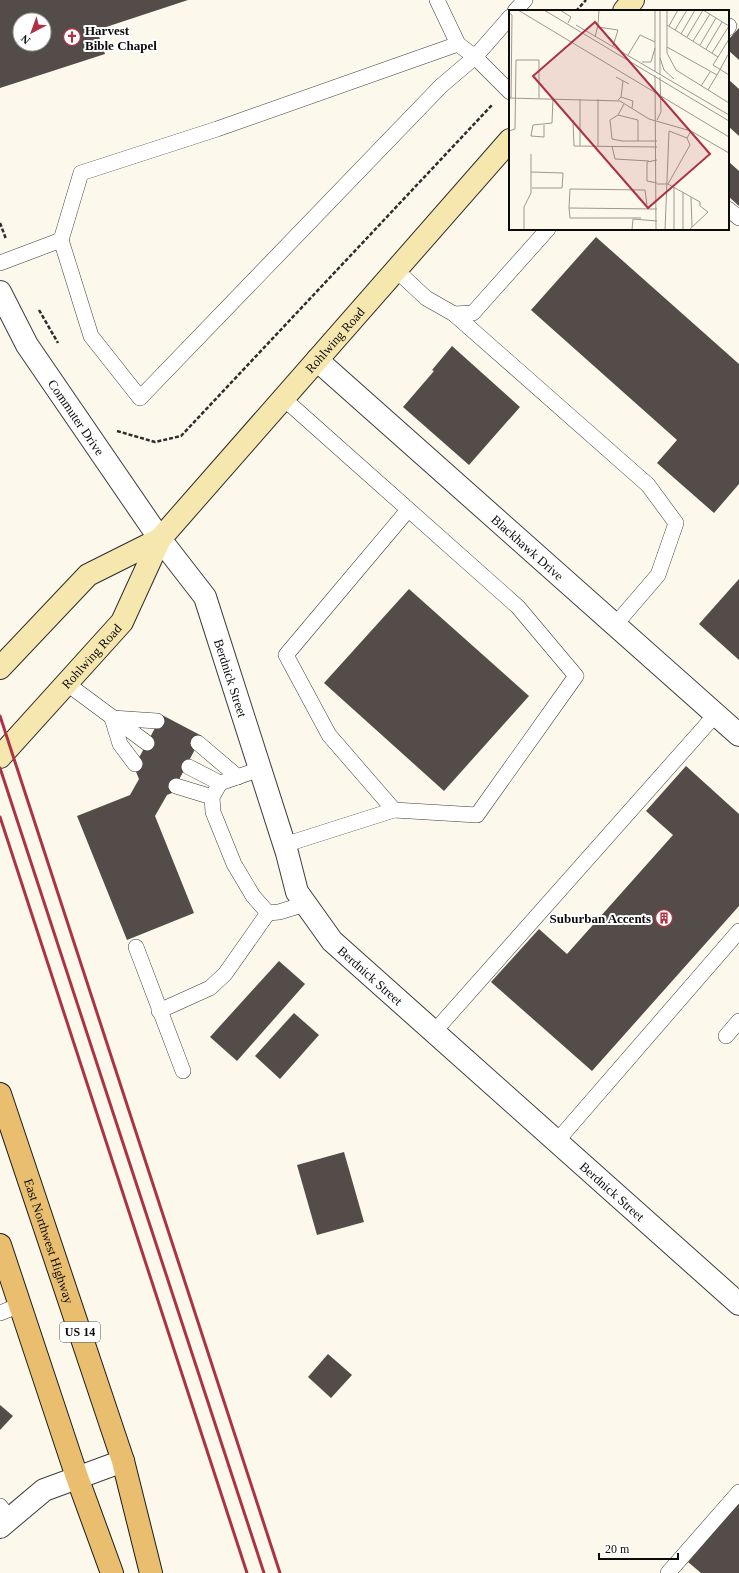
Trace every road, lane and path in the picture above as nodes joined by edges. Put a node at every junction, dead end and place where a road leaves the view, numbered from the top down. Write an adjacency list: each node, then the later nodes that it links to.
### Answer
1 (438, 0): 9 (lane)
2 (525, 0): 5 (lane)
3 (586, 0): 6 (path)
4 (633, 0): 7 (main road)
5 (517, 10)
6 (577, 10)
7 (625, 10)
8 (509, 18): 10 (lane)
9 (458, 44): 10 (lane); 17 (lane)
10 (475, 57): 11 (lane); 17 (lane)
11 (508, 90): 26 (path)
12 (509, 141): 19 (main road, Rohlwing Road)
13 (729, 210): 14 (lane)
14 (739, 218)
15 (0, 223): 18 (path)
16 (547, 230): 22 (lane)
17 (61, 240): 18 (lane)
18 (7, 260)
19 (396, 270): 22 (lane); 24 (main road, Rohlwing Road)
20 (0, 292): 28 (street, Commuter Drive)
21 (36, 305): 23 (path)
22 (454, 314): 29 (lane)
23 (59, 345)
24 (317, 360): 25 (main road, Rohlwing Road); 29 (street, Blackhawk Drive)
25 (283, 398): 27 (lane); 28 (main road, Rohlwing Road)
26 (116, 431)
27 (408, 510): 46 (lane); 46 (lane)
28 (160, 540): 30 (main road, Rohlwing Road); 31 (main road, Rohlwing Road); 41 (street, Berdnick Street)
29 (615, 625): 32 (street, Blackhawk Drive)
30 (0, 668)
31 (66, 683): 33 (lane); 38 (main road, Rohlwing Road)
32 (716, 714): 35 (street, Blackhawk Drive); 54 (lane)
33 (112, 718): 34 (lane); 36 (lane); 39 (lane)
34 (157, 721)
35 (739, 735)
36 (146, 743)
37 (198, 743): 42 (lane)
38 (0, 758)
39 (135, 764)
40 (189, 767): 43 (lane)
41 (260, 769): 42 (lane); 47 (street, Berdnick Street)
42 (238, 777): 43 (lane)
43 (220, 783): 45 (lane)
44 (176, 786): 45 (lane)
45 (212, 797): 49 (lane)
46 (394, 810): 47 (lane)
47 (284, 844): 48 (street, Berdnick Street)
48 (305, 904): 49 (lane); 54 (street, Berdnick Street)
49 (268, 913): 52 (lane)
50 (739, 931): 58 (lane)
51 (136, 947): 52 (lane)
52 (159, 1011): 56 (lane)
53 (739, 1021): 55 (lane)
54 (434, 1032): 58 (street, Berdnick Street)
55 (726, 1036)
56 (183, 1071)
57 (0, 1094): 62 (main road, East Northwest Highway / US 14)
58 (557, 1141): 60 (street, Berdnick Street)
59 (0, 1245): 61 (main road)
60 (737, 1298)
61 (10, 1309): 63 (main road)
62 (123, 1461): 63 (street); 67 (main road, East Northwest Highway / US 14)
63 (77, 1478): 65 (street); 66 (main road)
64 (739, 1492): 68 (lane)
65 (3, 1517)
66 (112, 1573)
67 (151, 1573)
68 (668, 1573)

